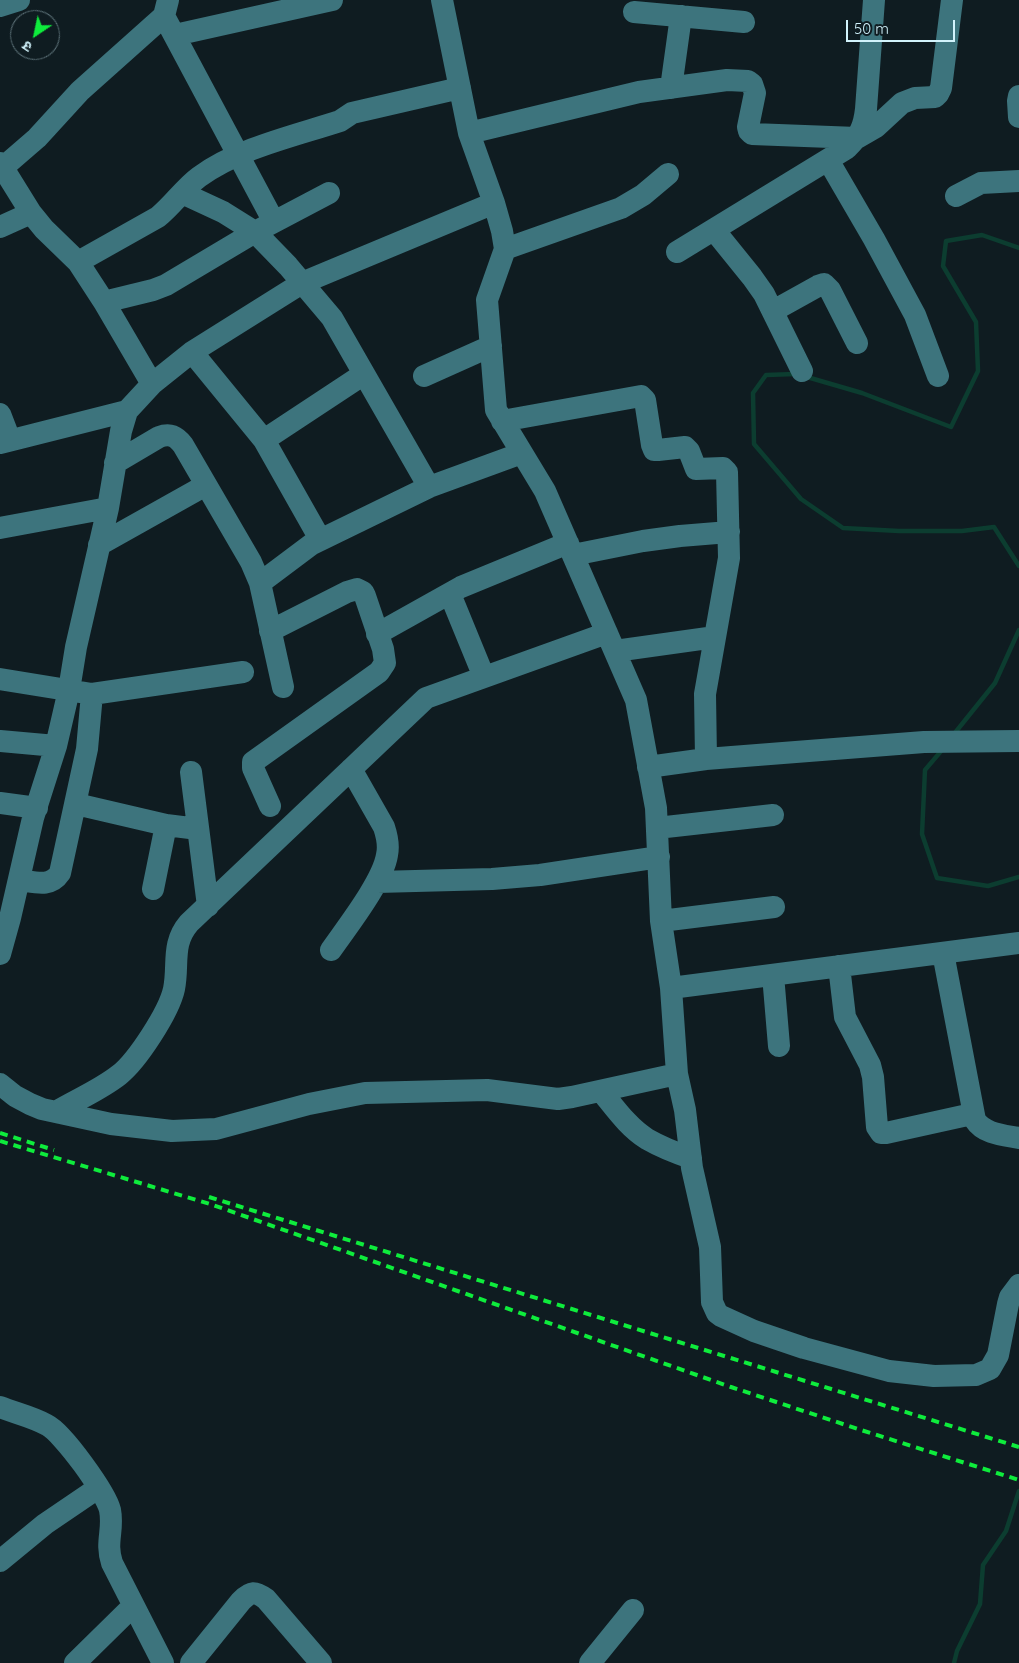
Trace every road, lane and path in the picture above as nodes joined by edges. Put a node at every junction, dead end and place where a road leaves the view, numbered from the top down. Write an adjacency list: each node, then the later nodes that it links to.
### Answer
1 (19, 0): 6 (street)
2 (331, 0): 9 (street)
3 (442, 0): 11 (street)
4 (874, 0): 16 (street)
5 (952, 0): 16 (street)
6 (0, 6)
7 (634, 12): 8 (street)
8 (681, 16): 10 (street); 12 (street)
9 (169, 17): 17 (street); 19 (street)
10 (744, 22)
11 (460, 88): 15 (street); 17 (street)
12 (671, 88): 15 (street); 16 (street)
13 (1019, 96): 14 (street)
14 (1019, 117)
15 (469, 133): 25 (street)
16 (857, 138): 18 (street)
17 (238, 155): 22 (street); 28 (street)
18 (828, 160): 29 (street); 42 (street)
19 (1, 167): 26 (street)
20 (668, 174): 30 (street)
21 (1019, 181): 24 (street)
22 (182, 193): 28 (street); 32 (street)
23 (328, 193): 28 (street)
24 (956, 196)
25 (494, 202): 30 (street); 33 (street)
26 (31, 213): 27 (street); 32 (street)
27 (0, 227)
28 (265, 227): 33 (street); 34 (street)
29 (714, 230): 31 (street); 35 (street)
30 (505, 249): 37 (street)
31 (677, 252)
32 (78, 262): 34 (street)
33 (302, 283): 38 (street); 40 (street)
34 (104, 302): 43 (street)
35 (773, 311): 36 (street); 39 (street)
36 (857, 343)
37 (491, 346): 41 (street); 46 (street)
38 (192, 352): 43 (street); 47 (street)
39 (802, 371)
40 (364, 374): 47 (street); 52 (street)
41 (424, 376)
42 (938, 376)
43 (152, 384): 44 (street)
44 (127, 412): 48 (street); 50 (street)
45 (0, 414): 48 (street)
46 (502, 421): 49 (street); 55 (street)
47 (264, 440): 56 (street)
48 (5, 441)
49 (522, 453): 52 (street); 58 (street)
50 (115, 463): 51 (street); 53 (street)
51 (206, 485): 57 (street); 59 (street)
52 (429, 487): 56 (street)
53 (108, 508): 54 (street); 57 (street)
54 (0, 528)
55 (729, 532): 58 (street); 63 (street)
56 (320, 540): 59 (street)
57 (100, 545): 69 (street)
58 (570, 549): 60 (street); 64 (street)
59 (260, 583): 61 (street)
60 (450, 594): 62 (street); 66 (street)
61 (270, 631): 62 (street); 68 (street)
62 (378, 634): 80 (street)
63 (716, 637): 64 (street); 74 (street)
64 (611, 642): 66 (street); 75 (street)
65 (243, 672): 70 (street)
66 (484, 677): 76 (street)
67 (0, 679): 69 (street)
68 (283, 687)
69 (69, 690): 70 (street); 73 (street)
70 (92, 694): 79 (street)
71 (0, 741): 73 (street)
72 (1019, 741): 74 (street)
73 (56, 746): 81 (street)
74 (706, 759): 75 (street)
75 (648, 767): 84 (street)
76 (351, 769): 88 (street); 90 (street)
77 (191, 772): 85 (street)
78 (0, 803): 81 (street)
79 (76, 804): 83 (street); 87 (street)
80 (270, 806)
81 (37, 808): 87 (street)
82 (773, 815): 84 (street)
83 (166, 825): 85 (street); 89 (street)
84 (657, 828): 86 (street)
85 (198, 829): 90 (street)
86 (658, 858): 88 (street); 92 (street)
87 (19, 880): 96 (street)
88 (376, 882): 94 (street)
89 (153, 889)
90 (208, 906): 104 (street)
91 (774, 907): 92 (street)
92 (661, 921): 99 (street)
93 (1019, 943): 95 (street)
94 (331, 950)
95 (943, 953): 97 (street); 105 (street)
96 (0, 954)
97 (839, 966): 98 (street); 105 (street)
98 (773, 975): 99 (street); 100 (street)
99 (671, 988): 101 (street)
100 (779, 1046)
101 (677, 1074): 103 (street); 107 (street)
102 (0, 1084): 104 (street)
103 (601, 1091): 104 (street); 107 (street)
104 (56, 1112)
105 (972, 1114): 106 (street)
106 (1019, 1138)
107 (691, 1158): 108 (street)
108 (1019, 1285)
109 (0, 1407): 110 (street)
110 (98, 1488): 111 (street); 112 (street)
111 (0, 1561)
112 (133, 1606): 114 (street); 115 (street)
113 (633, 1610): 118 (street)
114 (75, 1663)
115 (163, 1663)
116 (191, 1663): 117 (street)
117 (321, 1663)
118 (590, 1663)

